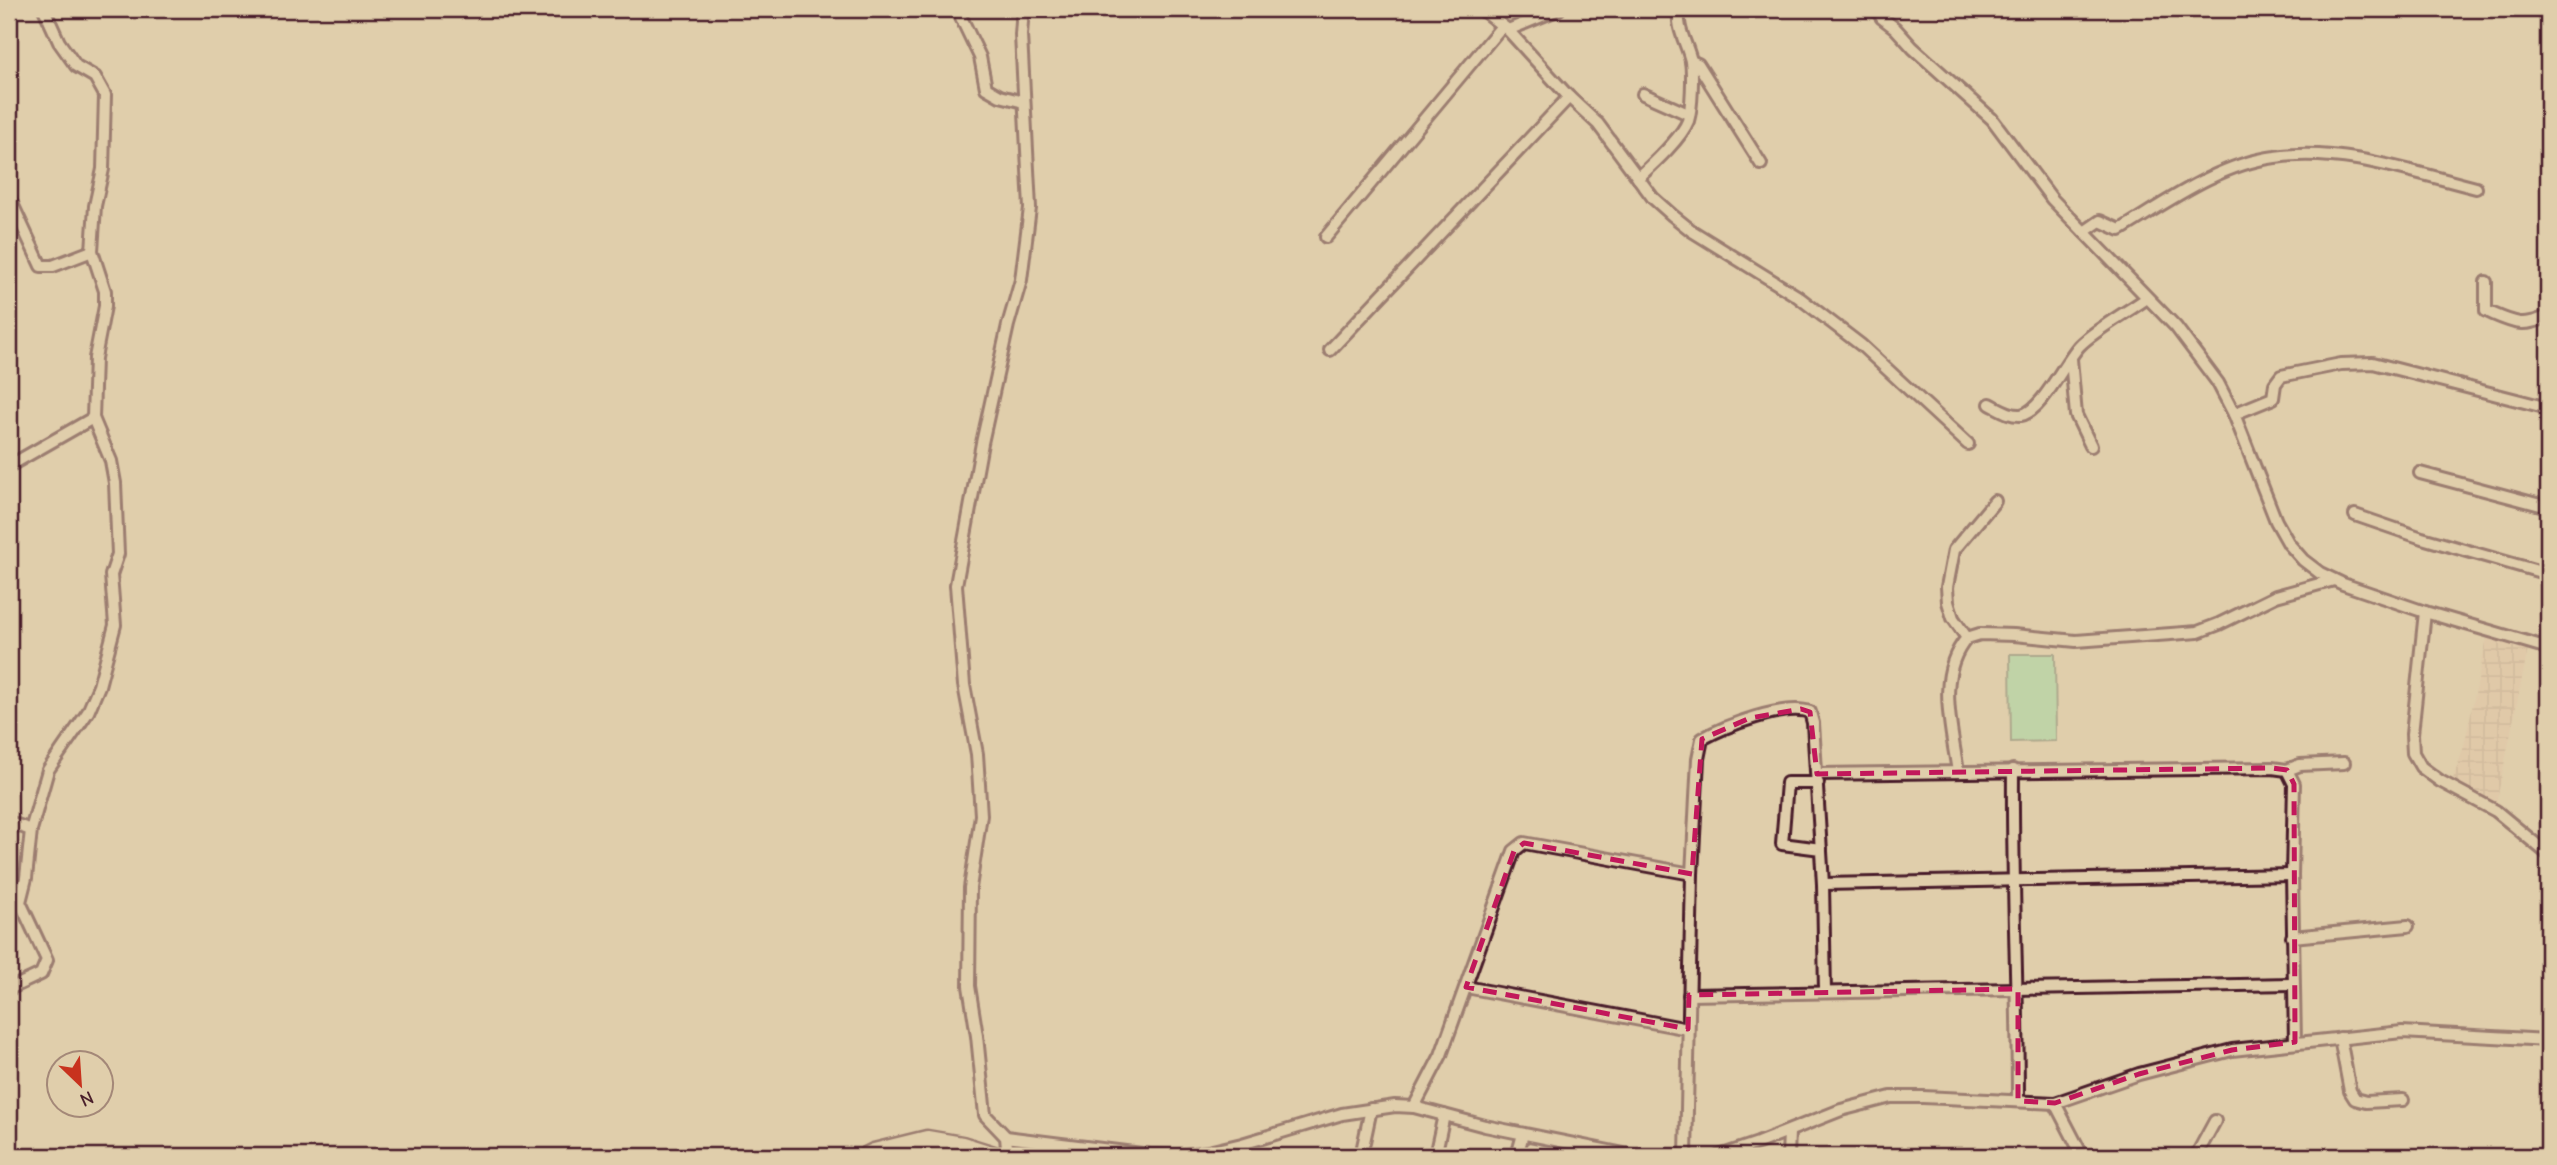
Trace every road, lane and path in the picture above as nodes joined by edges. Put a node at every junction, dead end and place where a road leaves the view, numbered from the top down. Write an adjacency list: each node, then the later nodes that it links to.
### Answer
1 (44, 9): 21 (street)
2 (957, 9): 13 (street)
3 (1023, 9): 13 (street)
4 (1481, 9): 9 (street)
5 (1559, 9): 9 (street)
6 (1681, 9): 10 (street)
7 (1867, 9): 8 (street)
8 (1879, 13): 19 (street)
9 (1505, 28): 12 (street); 20 (street)
10 (1691, 61): 14 (street); 15 (street)
11 (1643, 94): 14 (street)
12 (1569, 97): 16 (street); 25 (street)
13 (1024, 102): 77 (street)
14 (1688, 114): 16 (street)
15 (1761, 164)
16 (1638, 178): 31 (street)
17 (2476, 188): 19 (street)
18 (9, 197): 21 (street)
19 (2084, 232): 23 (street)
20 (1326, 237)
21 (92, 251): 30 (street)
22 (2486, 282): 24 (street)
23 (2147, 298): 26 (street); 29 (street)
24 (2548, 316)
25 (1330, 350)
26 (2071, 359): 27 (street); 32 (street)
27 (1990, 404)
28 (2548, 408): 29 (street)
29 (2234, 414): 39 (street)
30 (93, 418): 33 (street); 49 (street)
31 (1968, 444)
32 (2091, 446)
33 (9, 466)
34 (2420, 473): 36 (street)
35 (1995, 501): 41 (street)
36 (2548, 507)
37 (2355, 515): 38 (street)
38 (2548, 573)
39 (2334, 580): 40 (street); 41 (street)
40 (2425, 612): 42 (street); 51 (street)
41 (1967, 638): 46 (street)
42 (2548, 648)
43 (2344, 763): 45 (street)
44 (2013, 770): 45 (street); 46 (street); 54 (street)
45 (2287, 770): 53 (street)
46 (1958, 772): 47 (street)
47 (1818, 778): 50 (street); 50 (street); 52 (street)
48 (9, 822): 49 (street)
49 (31, 830): 60 (street)
50 (1821, 849): 55 (street)
51 (2548, 854)
52 (1692, 874): 59 (street); 63 (street)
53 (2292, 875): 54 (street); 57 (street)
54 (2012, 880): 55 (street); 61 (street)
55 (1822, 884): 62 (street)
56 (2408, 926): 57 (street)
57 (2292, 937): 58 (street)
58 (2292, 984): 61 (street); 67 (street)
59 (1466, 987): 64 (street); 71 (street)
60 (9, 989)
61 (2018, 989): 62 (street); 69 (street)
62 (1825, 992): 63 (street)
63 (1689, 995): 64 (street)
64 (1689, 1029): 88 (street)
65 (2340, 1038): 66 (street); 67 (street); 68 (street)
66 (2548, 1040)
67 (2295, 1042): 70 (street)
68 (2403, 1100)
69 (2018, 1101): 70 (street); 75 (street)
70 (2055, 1103): 91 (street)
71 (1414, 1107): 72 (street); 73 (street)
72 (1371, 1109): 80 (street); 84 (street)
73 (1444, 1115): 76 (street); 85 (street)
74 (2215, 1121): 92 (street)
75 (1789, 1132): 89 (street); 90 (street)
76 (1523, 1134): 79 (street); 86 (street)
77 (1006, 1138): 80 (street); 83 (street)
78 (947, 1149): 81 (street); 82 (street)
79 (1602, 1153): 87 (street)
80 (1131, 1154)
81 (866, 1156)
82 (997, 1156)
83 (1012, 1156)
84 (1361, 1156)
85 (1435, 1156)
86 (1517, 1156)
87 (1634, 1156)
88 (1686, 1156)
89 (1719, 1156)
90 (1788, 1156)
91 (2086, 1156)
92 (2196, 1156)

